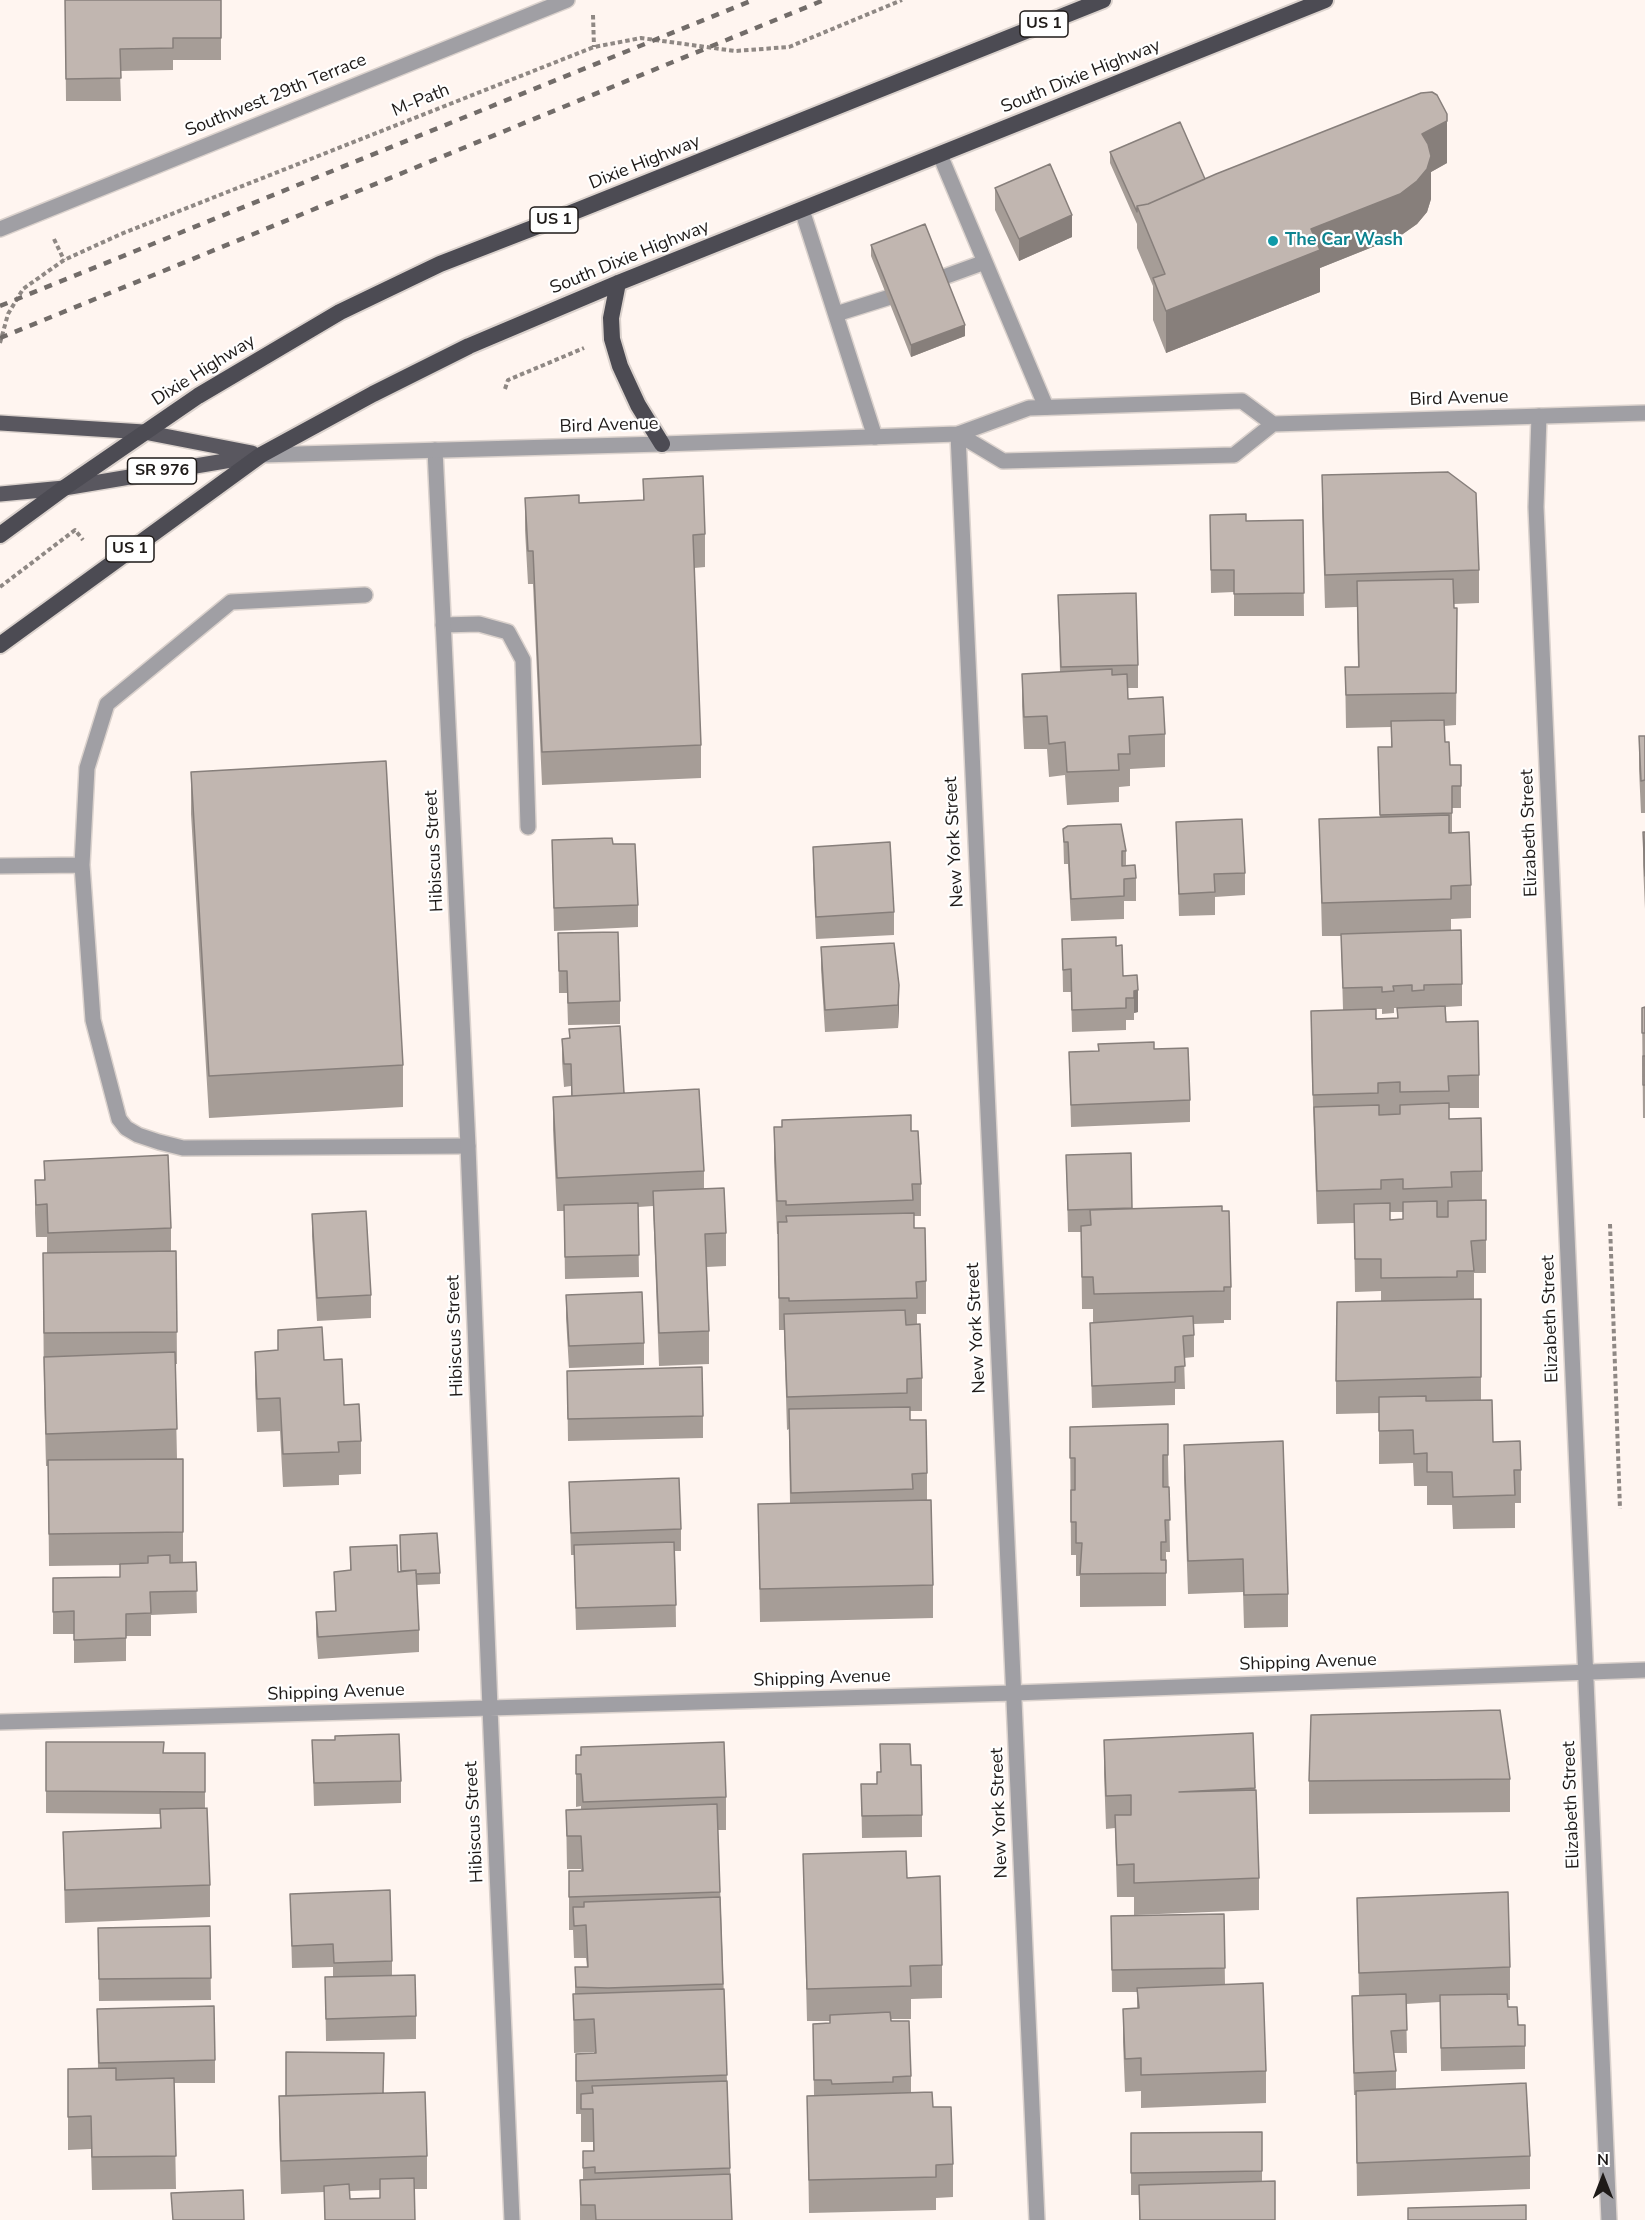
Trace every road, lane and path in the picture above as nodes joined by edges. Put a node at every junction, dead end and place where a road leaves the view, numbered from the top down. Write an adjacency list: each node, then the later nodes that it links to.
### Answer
1 (567, 0): 9 (street, Southwest 29th Terrace)
2 (902, 0): 6 (path, M-Path)
3 (1103, 0): 23 (highway, Dixie Highway / US 1)
4 (1325, 0): 7 (highway, South Dixie Highway / US 1)
5 (592, 12): 6 (path)
6 (594, 47): 15 (path, M-Path)
7 (939, 155): 8 (highway, South Dixie Highway / US 1); 10 (street)
8 (802, 210): 12 (highway, South Dixie Highway / US 1); 14 (street)
9 (0, 229)
10 (985, 262): 11 (street); 18 (street)
11 (941, 278)
12 (618, 283): 26 (highway); 28 (highway, South Dixie Highway / US 1)
13 (887, 298): 14 (street)
14 (836, 314): 25 (street)
15 (0, 343)
16 (589, 346): 17 (path)
17 (505, 389)
18 (1046, 407): 22 (street, Bird Avenue); 24 (street, Bird Avenue)
19 (1645, 413): 20 (street, Bird Avenue)
20 (1539, 416): 22 (street, Bird Avenue); 44 (street, Elizabeth Street)
21 (0, 423): 23 (main road, SR 976)
22 (1273, 424): 24 (street)
23 (144, 432): 28 (main road); 29 (highway, Dixie Highway / US 1)
24 (958, 434): 25 (street, Bird Avenue); 45 (street, New York Street)
25 (875, 436): 26 (street, Bird Avenue)
26 (662, 444): 27 (street, Bird Avenue)
27 (435, 450): 28 (street, Bird Avenue); 35 (street, Hibiscus Street)
28 (261, 454): 29 (main road, SR 976); 36 (highway, South Dixie Highway / US 1)
29 (64, 488): 30 (main road, SR 976); 31 (highway, US 1)
30 (0, 494)
31 (0, 535)
32 (83, 540): 33 (path)
33 (0, 587)
34 (365, 595): 38 (street)
35 (443, 625): 37 (street); 40 (street, Hibiscus Street)
36 (0, 645)
37 (528, 826)
38 (82, 865): 39 (street); 40 (street)
39 (0, 867)
40 (468, 1146): 46 (street, Hibiscus Street)
41 (1610, 1224): 42 (path)
42 (1620, 1509)
43 (1645, 1670): 44 (street, Shipping Avenue)
44 (1586, 1672): 45 (street, Shipping Avenue); 50 (street, Elizabeth Street)
45 (1014, 1692): 46 (street, Shipping Avenue); 49 (street, New York Street)
46 (489, 1708): 47 (street, Shipping Avenue); 48 (street, Hibiscus Street)
47 (0, 1722)
48 (512, 2220)
49 (1037, 2220)
50 (1609, 2220)

